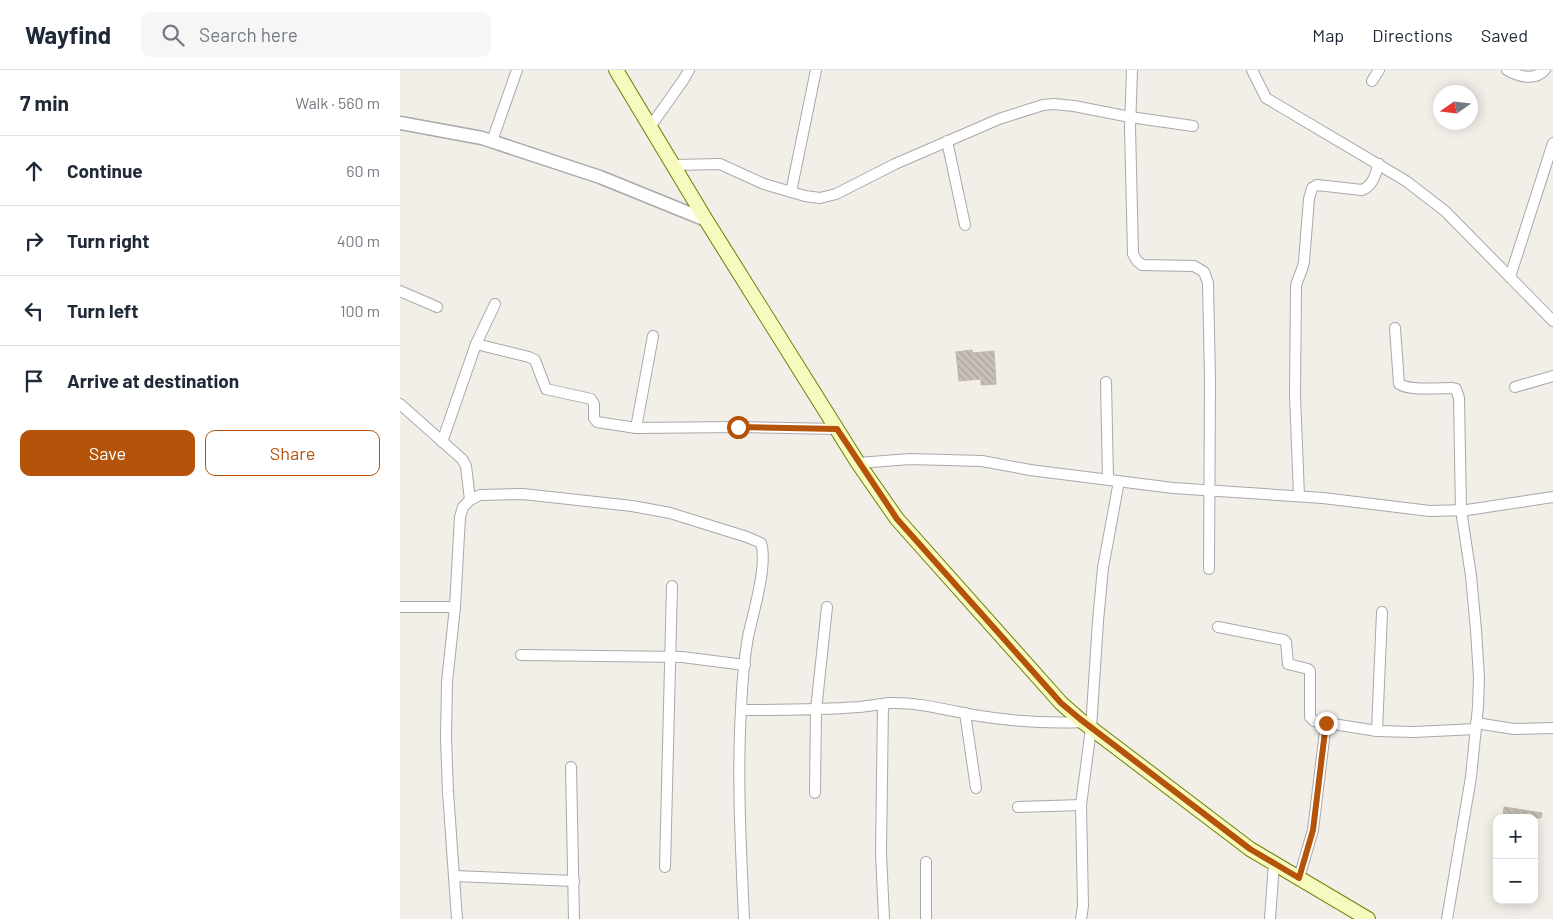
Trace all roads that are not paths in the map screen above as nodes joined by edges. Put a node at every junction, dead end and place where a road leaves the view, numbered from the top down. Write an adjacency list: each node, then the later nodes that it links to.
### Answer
1 (517, 70): 15 (street)
2 (616, 70): 14 (main road)
3 (689, 70): 14 (street)
4 (816, 70): 20 (street)
5 (1132, 70): 11 (street)
6 (1252, 70): 18 (street)
7 (1379, 70): 10 (street)
8 (1507, 70): 9 (street)
9 (1545, 70)
10 (1372, 81)
11 (1130, 117): 13 (street); 16 (street); 41 (street)
12 (400, 123): 15 (street)
13 (1193, 126)
14 (650, 127): 19 (main road)
15 (492, 141): 21 (street)
16 (947, 141): 20 (street); 22 (street)
17 (1553, 143): 23 (street)
18 (1380, 164): 23 (street); 42 (street)
19 (674, 165): 20 (street); 21 (main road)
20 (791, 192)
21 (706, 220): 36 (main road)
22 (966, 225)
23 (1510, 277): 27 (street)
24 (400, 291): 26 (street)
25 (495, 304): 30 (street)
26 (437, 307)
27 (1553, 321)
28 (1395, 328): 45 (street)
29 (653, 336): 35 (street)
30 (476, 344): 35 (street); 37 (street)
31 (1553, 376): 33 (street)
32 (1106, 382): 39 (street)
33 (1515, 386)
34 (400, 404): 37 (street)
35 (636, 428): 36 (street)
36 (837, 429): 38 (main road)
37 (442, 442): 44 (street)
38 (858, 463): 39 (street); 61 (main road)
39 (1108, 479): 40 (street)
40 (1119, 481): 41 (street); 61 (street)
41 (1209, 490): 42 (street); 46 (street)
42 (1299, 496): 45 (street)
43 (1553, 497): 45 (street)
44 (470, 500): 49 (street); 55 (street)
45 (1461, 510): 62 (street)
46 (1209, 569)
47 (672, 586): 54 (street)
48 (400, 607): 49 (street)
49 (455, 607): 73 (street)
50 (827, 607): 58 (street)
51 (1382, 612): 64 (street)
52 (1218, 627): 60 (street)
53 (521, 655): 54 (street)
54 (671, 657): 55 (street); 72 (street)
55 (745, 665): 57 (street)
56 (883, 704): 58 (street); 59 (street); 79 (street)
57 (741, 710): 58 (street); 78 (street)
58 (816, 710): 67 (street)
59 (965, 713): 61 (street); 66 (street)
60 (1326, 723): 64 (street); 74 (street)
61 (1087, 725): 68 (street); 71 (main road)
62 (1476, 726): 63 (street); 64 (street); 84 (street)
63 (1553, 728)
64 (1377, 731)
65 (571, 767): 75 (street)
66 (976, 788)
67 (815, 793)
68 (1081, 805): 69 (street); 81 (street)
69 (1018, 807)
70 (926, 862): 80 (street)
71 (1274, 863): 74 (main road); 82 (street)
72 (665, 867)
73 (454, 876): 75 (street); 76 (street)
74 (1299, 878): 83 (main road)
75 (574, 881): 77 (street)
76 (457, 919)
77 (574, 919)
78 (744, 919)
79 (884, 919)
80 (926, 919)
81 (1081, 919)
82 (1270, 919)
83 (1368, 919)
84 (1448, 919)

